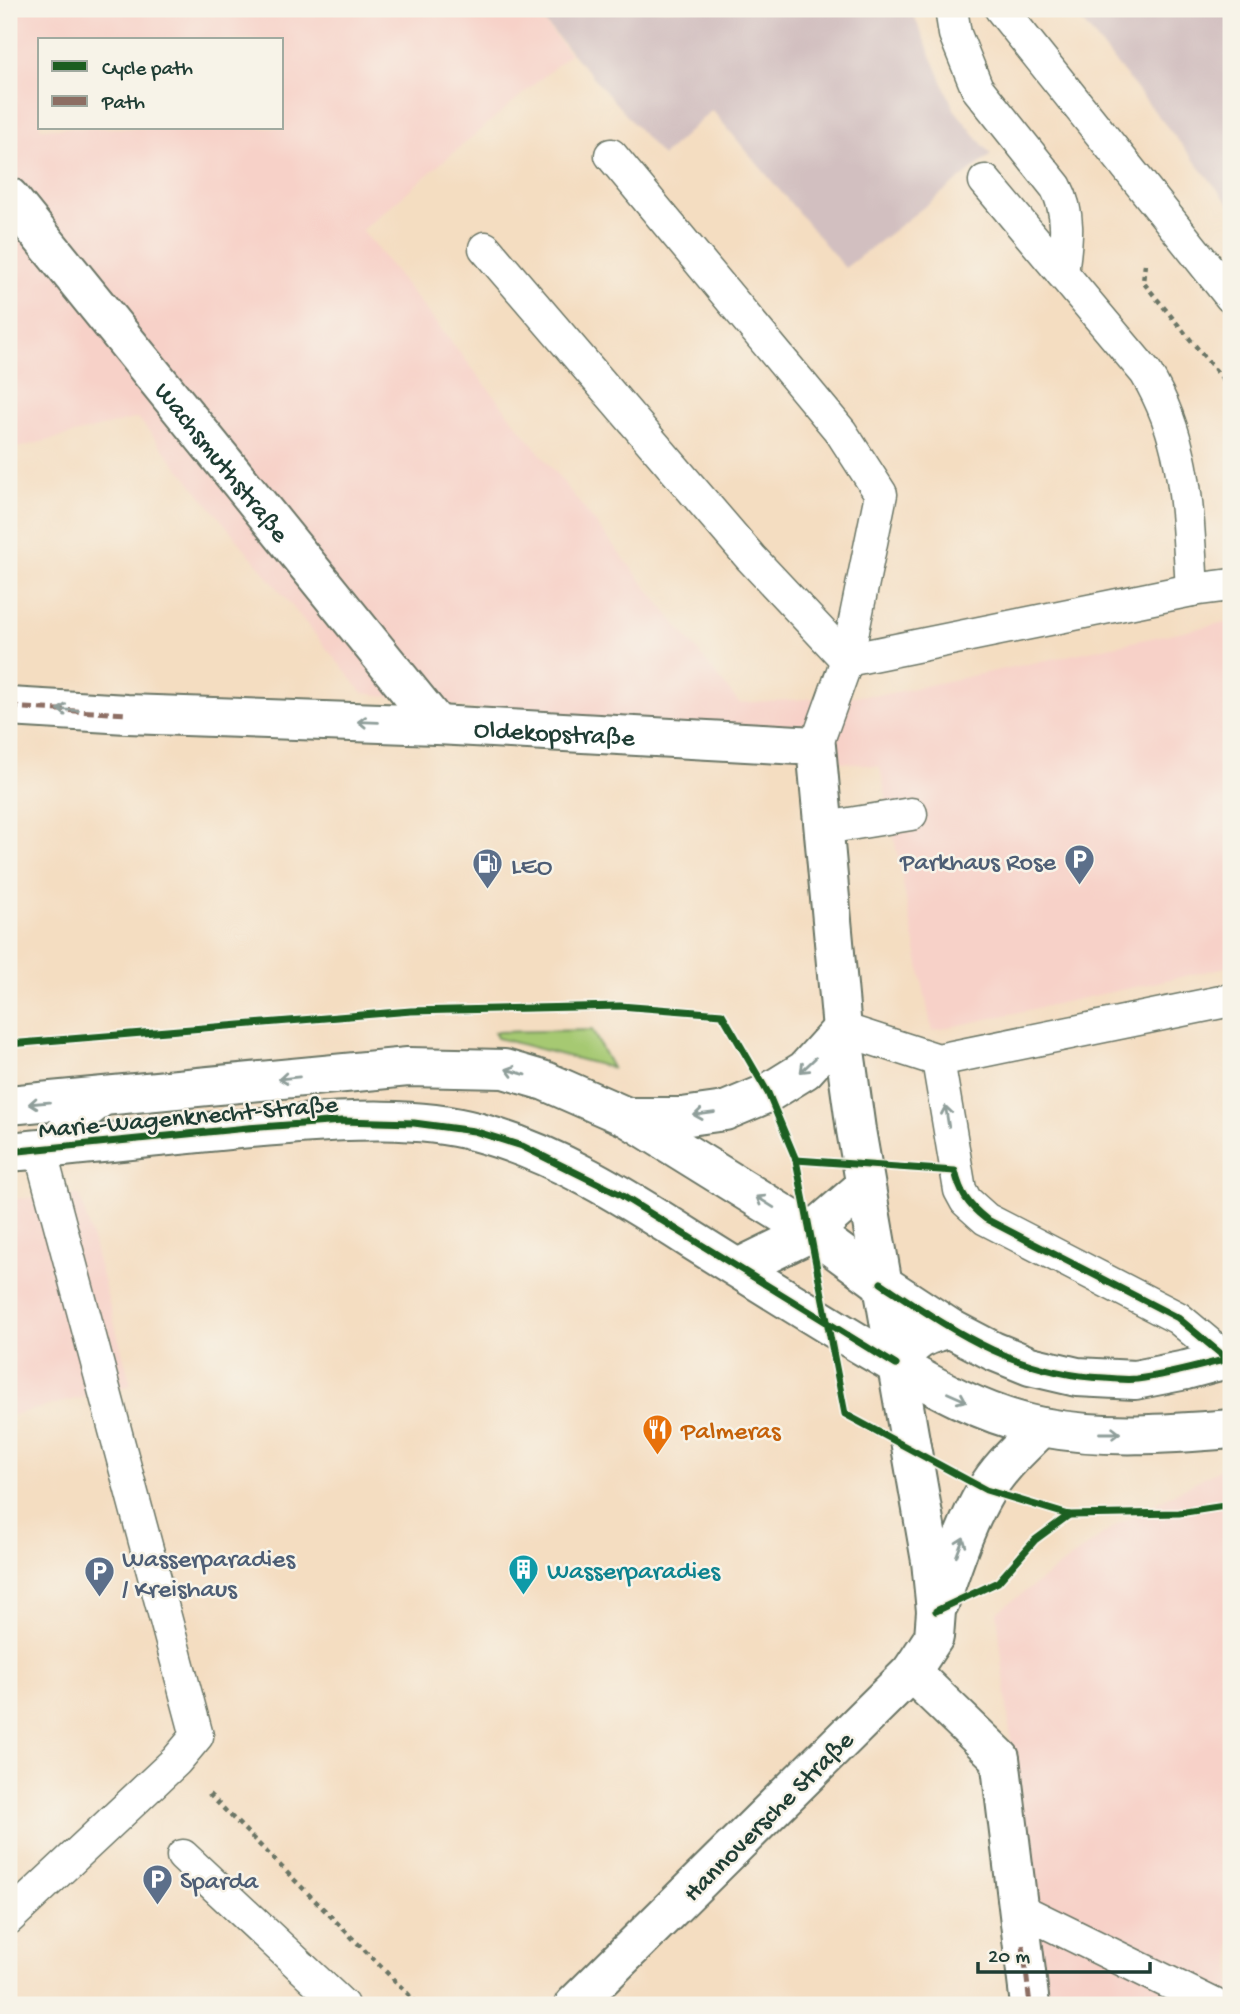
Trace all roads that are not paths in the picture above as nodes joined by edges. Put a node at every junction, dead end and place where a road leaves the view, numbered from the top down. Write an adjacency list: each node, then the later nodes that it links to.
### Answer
1 (951, 9): 7 (lane)
2 (1001, 9): 8 (lane)
3 (611, 155): 11 (lane)
4 (985, 181): 7 (lane)
5 (9, 197): 13 (street, Wachsmuthstraße)
6 (485, 248): 11 (lane)
7 (1062, 273): 10 (lane)
8 (1231, 297)
9 (1231, 585): 10 (lane)
10 (1192, 590): 11 (lane)
11 (847, 660): 14 (lane)
12 (9, 707): 13 (street, Oldekopstraße, one-way to 12)
13 (437, 725): 14 (street, Oldekopstraße)
14 (816, 746): 16 (street)
15 (911, 814): 16 (lane)
16 (825, 828): 18 (street)
17 (1231, 1000): 19 (lane)
18 (842, 1029): 19 (lane); 22 (street, one-way to 22); 24 (street)
19 (938, 1060): 29 (lane, one-way to 19)
20 (107, 1096): 21 (street, Marie-Wagenknecht-Straße, one-way to 21); 22 (street, Marie-Wagenknecht-Straße, one-way to 20); 23 (lane)
21 (9, 1105)
22 (627, 1117): 25 (street, Marie-Wagenknecht-Straße, one-way to 22)
23 (25, 1151): 26 (street, Marie-Wagenknecht-Straße); 37 (lane)
24 (864, 1186): 25 (street); 27 (street)
25 (812, 1232): 26 (street); 27 (street, Marie-Wagenknecht-Straße)
26 (738, 1268): 30 (street, Marie-Wagenknecht-Straße)
27 (881, 1283): 28 (street); 30 (street, Hannoversche Straße)
28 (951, 1329): 29 (street); 30 (street)
29 (1229, 1358)
30 (896, 1365): 31 (street, one-way to 31); 33 (street, Hannoversche Straße)
31 (1042, 1427): 32 (street, one-way to 32); 33 (street, Hannoversche Straße, one-way to 31)
32 (1231, 1429)
33 (936, 1611): 34 (street, Hannoversche Straße)
34 (911, 1672): 36 (street); 39 (street, Hannoversche Straße)
35 (183, 1857): 38 (lane)
36 (1017, 1908): 40 (street); 41 (lane)
37 (9, 1918)
38 (342, 2005)
39 (574, 2005)
40 (1030, 2005)
41 (1216, 2005)

